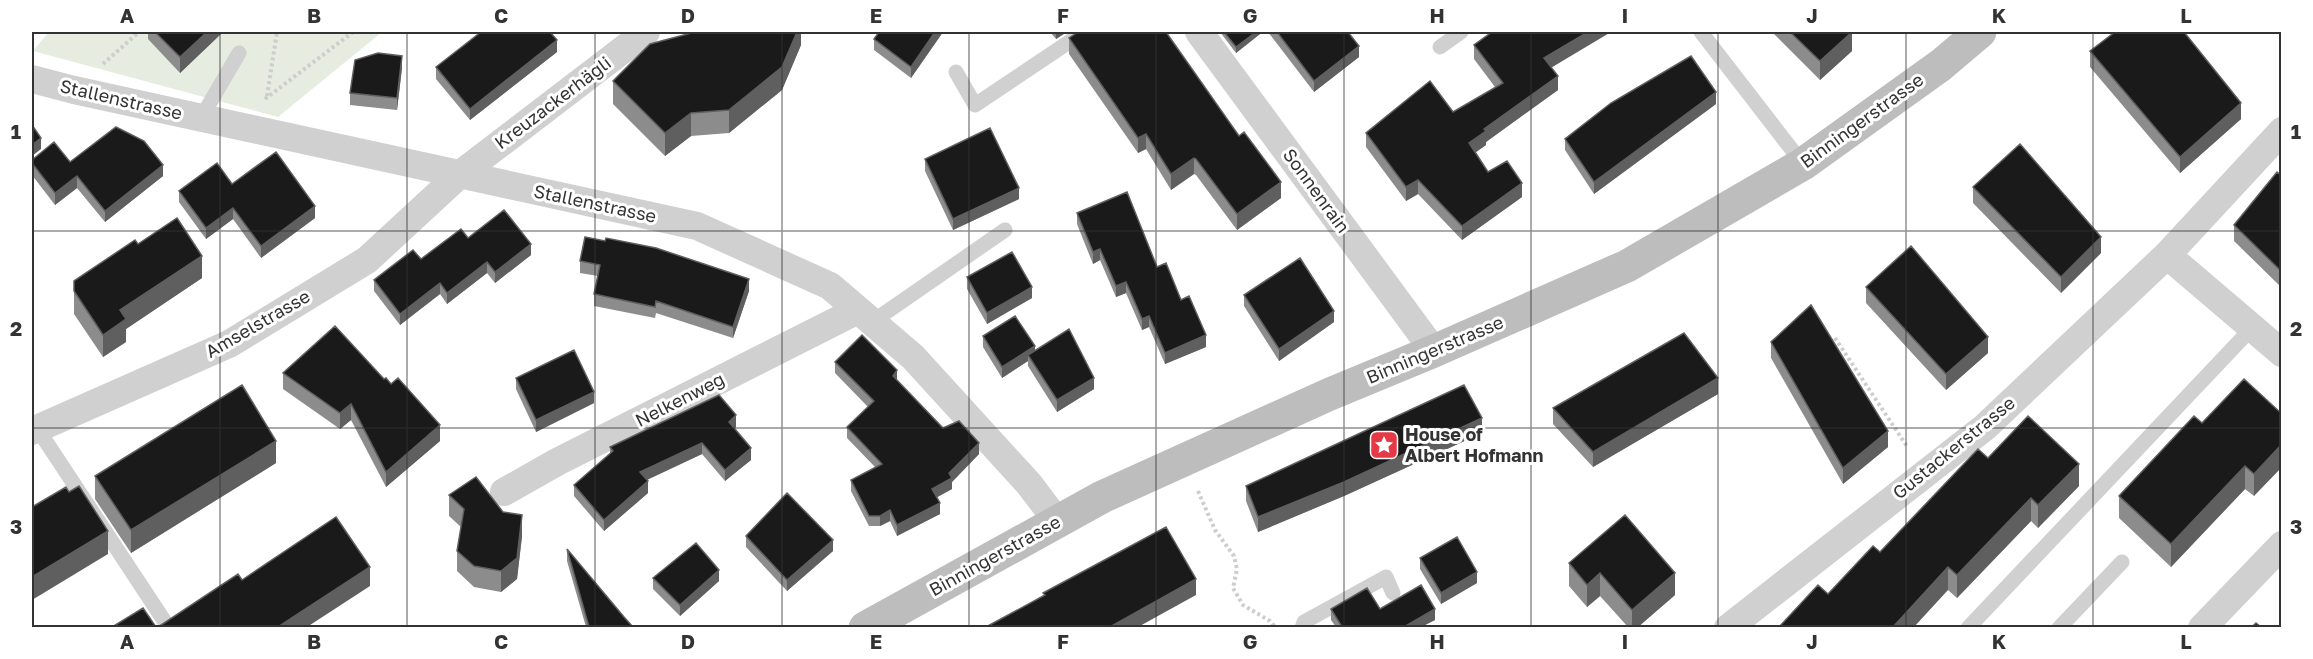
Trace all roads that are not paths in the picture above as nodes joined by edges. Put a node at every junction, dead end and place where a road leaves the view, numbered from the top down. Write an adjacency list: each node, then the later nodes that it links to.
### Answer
1 (646, 32): 14 (street, Kreuzackerhägli)
2 (1084, 32): 9 (lane)
3 (1199, 32): 19 (street, Sonnenrain)
4 (1461, 32): 7 (lane)
5 (1701, 32): 13 (lane)
6 (1980, 32): 13 (main road, Binningerstrasse)
7 (1440, 47)
8 (239, 53): 11 (lane)
9 (956, 72)
10 (32, 79): 11 (street, Stallenstrasse)
11 (201, 118): 14 (street, Stallenstrasse)
12 (2282, 131): 16 (street, Gustackerstrasse)
13 (1803, 164): 19 (main road, Binningerstrasse)
14 (459, 176): 17 (street, Stallenstrasse); 21 (street, Amselstrasse)
15 (1005, 230): 17 (lane)
16 (2167, 255): 18 (street); 30 (street, Gustackerstrasse)
17 (865, 316): 22 (street, Nelkenweg); 23 (street, Stallenstrasse)
18 (2252, 328): 20 (street); 31 (lane)
19 (1434, 351): 23 (main road, Binningerstrasse)
20 (2282, 353)
21 (34, 430): 27 (lane)
22 (504, 492)
23 (1057, 521): 28 (main road, Binningerstrasse)
24 (2282, 545): 33 (street)
25 (2122, 562): 32 (lane)
26 (1394, 593): 29 (lane)
27 (169, 627)
28 (865, 627)
29 (1302, 627)
30 (1728, 627)
31 (1968, 627)
32 (2059, 627)
33 (2202, 627)

